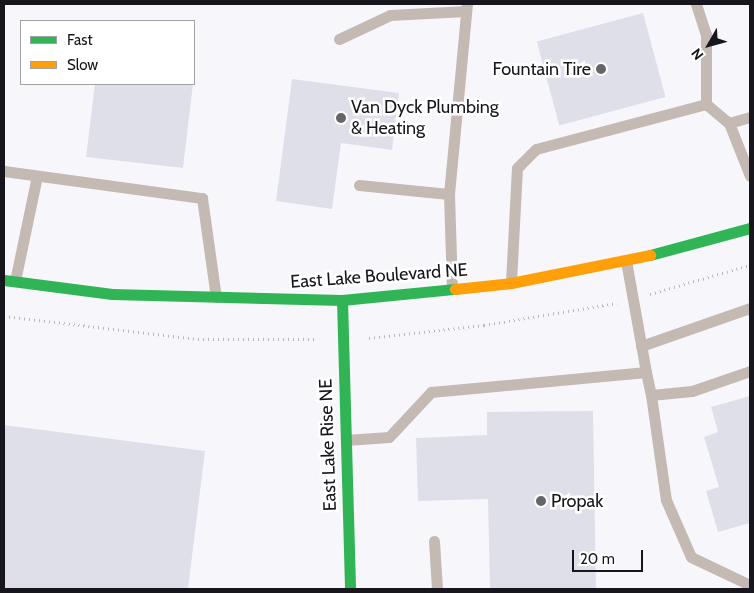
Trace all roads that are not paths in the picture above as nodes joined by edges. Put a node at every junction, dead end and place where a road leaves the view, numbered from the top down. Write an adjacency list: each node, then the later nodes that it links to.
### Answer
1 (696, 4): 4 (lane)
2 (467, 7): 3 (lane); 11 (lane)
3 (339, 39)
4 (706, 104): 6 (lane); 15 (lane)
5 (750, 117): 6 (lane)
6 (729, 124): 9 (lane)
7 (4, 171): 8 (lane)
8 (37, 176): 14 (lane); 17 (lane)
9 (750, 176)
10 (359, 185): 11 (lane)
11 (449, 194): 16 (lane)
12 (750, 228): 13 (main road, East Lake Boulevard NE)
13 (626, 261): 15 (main road, East Lake Boulevard NE); 20 (lane)
14 (9, 281): 17 (main road, East Lake Boulevard NE)
15 (511, 283): 16 (main road, East Lake Boulevard NE)
16 (452, 290): 18 (main road, East Lake Boulevard NE)
17 (216, 299): 18 (main road, East Lake Boulevard NE)
18 (342, 300): 24 (main road, East Lake Rise NE)
19 (750, 308): 20 (lane)
20 (641, 346): 22 (lane)
21 (750, 371): 23 (lane)
22 (646, 372): 23 (lane); 24 (lane)
23 (651, 395): 26 (lane)
24 (346, 440): 27 (main road, East Lake Rise NE)
25 (434, 541): 28 (lane)
26 (750, 585)
27 (350, 589)
28 (437, 589)

